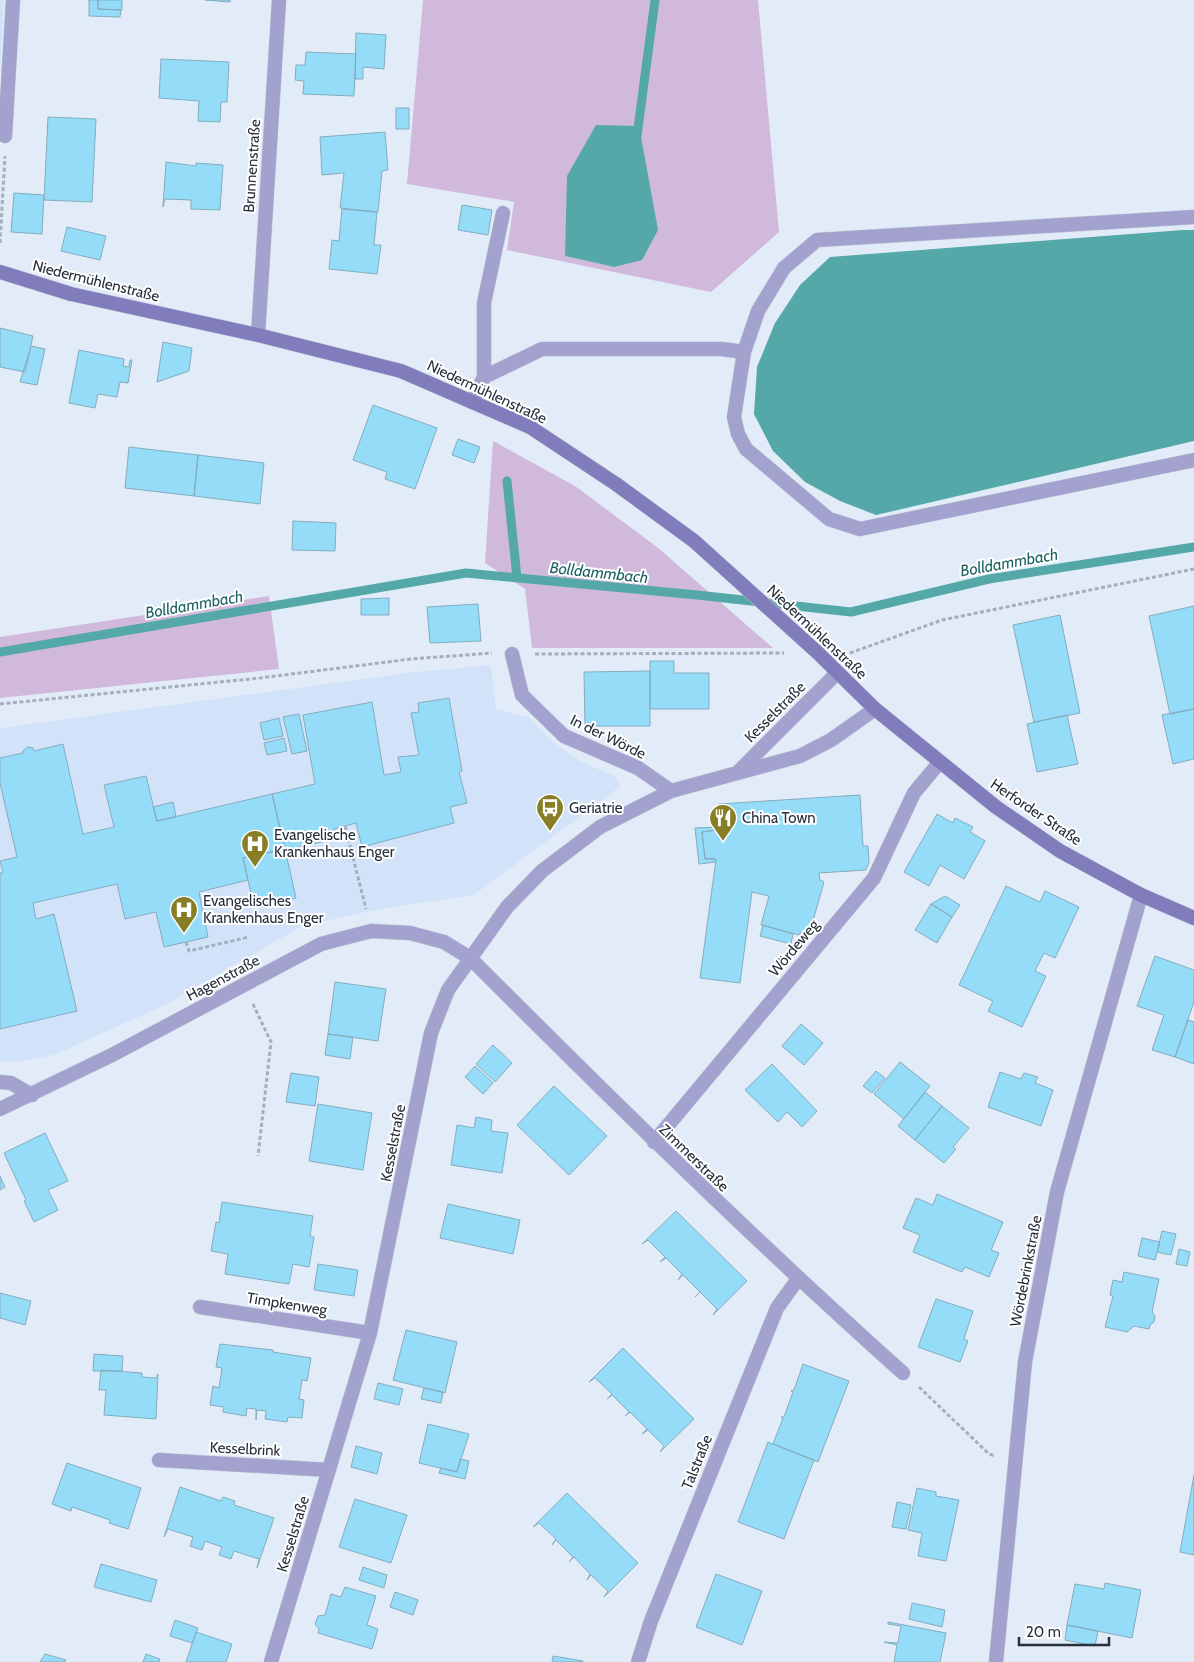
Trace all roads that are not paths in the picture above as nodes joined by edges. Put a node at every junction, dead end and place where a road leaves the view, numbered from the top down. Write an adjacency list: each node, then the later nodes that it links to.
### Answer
1 (13, 0): 3 (street)
2 (279, 0): 7 (street, Brunnenstraße)
3 (5, 136)
4 (503, 213): 9 (street)
5 (1194, 217): 8 (street)
6 (0, 272): 7 (main road, Niedermühlenstraße)
7 (258, 335): 10 (main road, Niedermühlenstraße)
8 (744, 352): 9 (street); 11 (street)
9 (484, 377): 10 (street)
10 (472, 402): 13 (main road, Niedermühlenstraße)
11 (1194, 460)
12 (512, 654): 17 (street, In der Wörde)
13 (837, 673): 14 (main road, Niedermühlenstraße); 16 (street, Kesselstraße)
14 (875, 709): 15 (main road, Herforder Straße); 16 (street, Kesselstraße)
15 (939, 763): 18 (main road, Herforder Straße); 24 (street, Wördeweg)
16 (736, 773): 17 (street, Kesselstraße)
17 (671, 791): 20 (street, Kesselstraße)
18 (1141, 895): 19 (main road, Herforder Straße); 33 (street, Wördebrinkstraße)
19 (1194, 918)
20 (470, 958): 22 (street, Hagenstraße); 24 (street, Zimmerstraße); 27 (street, Kesselstraße)
21 (0, 1082): 22 (street)
22 (32, 1095): 23 (street, Hagenstraße)
23 (0, 1109)
24 (654, 1142): 25 (street, Zimmerstraße)
25 (798, 1279): 28 (street, Zimmerstraße); 32 (street, Talstraße)
26 (200, 1307): 27 (street, Timpkenweg)
27 (370, 1333): 30 (street, Kesselstraße)
28 (903, 1373)
29 (159, 1460): 30 (street, Kesselbrink)
30 (330, 1470): 31 (street, Kesselstraße)
31 (272, 1662)
32 (638, 1662)
33 (996, 1662)

